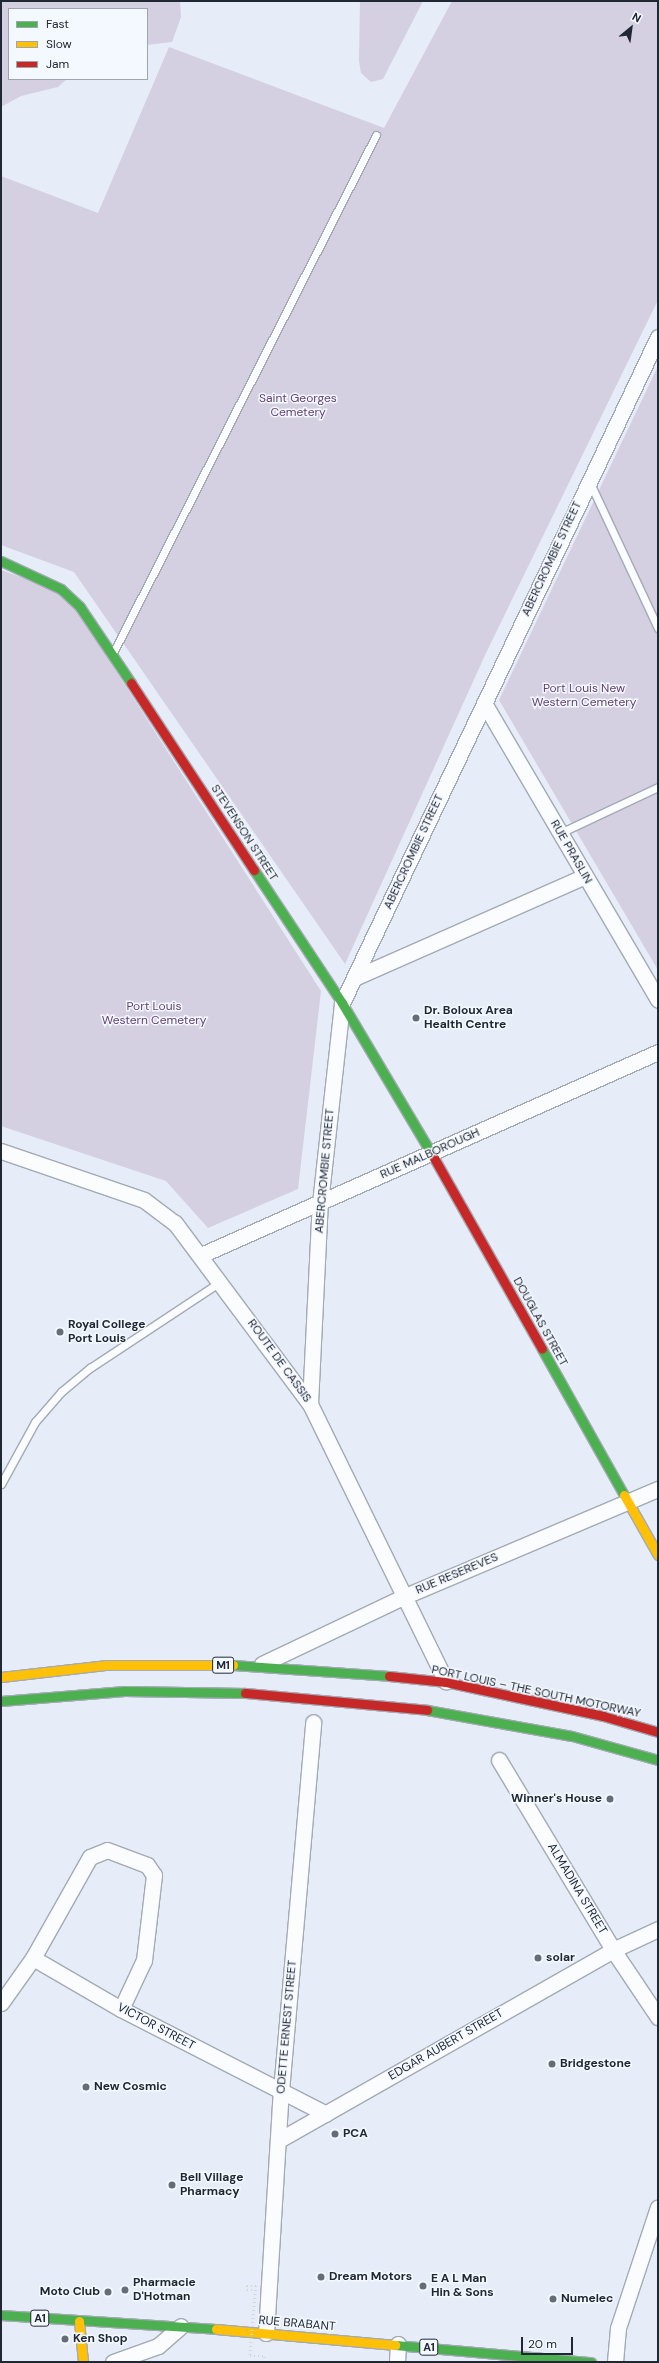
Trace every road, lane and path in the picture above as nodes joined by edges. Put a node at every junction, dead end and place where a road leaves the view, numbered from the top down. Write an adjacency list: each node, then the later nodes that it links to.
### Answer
1 (376, 135): 6 (lane)
2 (658, 337): 3 (street, ABERCROMBIE STREET)
3 (589, 481): 5 (lane); 7 (street, ABERCROMBIE STREET)
4 (1, 562): 6 (main road, STEVENSON STREET)
5 (658, 628)
6 (112, 654): 13 (main road, STEVENSON STREET)
7 (484, 703): 9 (street, RUE PRASLIN); 11 (street, ABERCROMBIE STREET)
8 (658, 788): 9 (lane)
9 (560, 833): 10 (street, RUE PRASLIN)
10 (585, 876): 11 (street); 12 (street, RUE PRASLIN)
11 (356, 977): 13 (street, ABERCROMBIE STREET)
12 (658, 1000)
13 (342, 1003): 16 (main road, STEVENSON STREET); 17 (street, ABERCROMBIE STREET)
14 (658, 1052): 16 (street, RUE MALBOROUGH)
15 (1, 1151): 18 (street, ROUTE DE CASSIS)
16 (431, 1154): 17 (street, RUE MALBOROUGH); 23 (main road, DOUGLAS STREET)
17 (320, 1203): 18 (street, RUE MALBOROUGH); 20 (street, ABERCROMBIE STREET)
18 (202, 1256): 19 (street, ROUTE DE CASSIS)
19 (220, 1282): 20 (street, ROUTE DE CASSIS); 21 (lane)
20 (310, 1404): 25 (street, ROUTE DE CASSIS)
21 (1, 1484)
22 (658, 1489): 23 (street, RUE RESEREVES)
23 (628, 1502): 24 (main road, DOUGLAS STREET); 25 (street, RUE RESEREVES)
24 (658, 1555)
25 (403, 1597): 26 (street, RUE RESEREVES); 28 (street, ROUTE DE CASSIS)
26 (259, 1665): 27 (main road, PORT LOUIS – THE SOUTH MOTORWAY / M1); 28 (main road, PORT LOUIS – THE SOUTH MOTORWAY / M1)
27 (1, 1677)
28 (446, 1682): 30 (main road, PORT LOUIS – THE SOUTH MOTORWAY / M1)
29 (1, 1701): 35 (main road, M1)
30 (603, 1716): 32 (main road); 33 (main road, PORT LOUIS – THE SOUTH MOTORWAY / M1)
31 (313, 1722): 42 (street, ODETTE ERNEST STREET)
32 (658, 1726)
33 (658, 1732)
34 (499, 1760): 37 (street, ALMADINA STREET)
35 (658, 1760)
36 (658, 1929): 37 (street, EDGAR AUBERT STREET)
37 (613, 1950): 41 (street, ALMADINA STREET); 43 (street, EDGAR AUBERT STREET)
38 (33, 1958): 39 (street); 40 (street, VICTOR STREET); 40 (street)
39 (1, 2003)
40 (121, 2009): 42 (street, VICTOR STREET)
41 (657, 2014)
42 (281, 2091): 43 (street, VICTOR STREET); 44 (street, ODETTE ERNEST STREET)
43 (326, 2114): 44 (street, EDGAR AUBERT STREET)
44 (278, 2140): 50 (street, ODETTE ERNEST STREET)
45 (658, 2207): 58 (street)
46 (247, 2286): 55 (path, bridge)
47 (1, 2315): 48 (main road, RUE BRABANT / A1)
48 (79, 2321): 49 (main road, RUE BRABANT / A1); 53 (main road)
49 (181, 2326): 50 (main road, RUE BRABANT / A1); 54 (street)
50 (266, 2333): 51 (main road, RUE BRABANT / A1)
51 (398, 2344): 52 (main road, RUE BRABANT / A1); 56 (street)
52 (568, 2361): 57 (main road, RUE BRABANT / A1)
53 (83, 2362)
54 (112, 2362)
55 (264, 2362)
56 (397, 2362)
57 (591, 2362)
58 (615, 2362)

